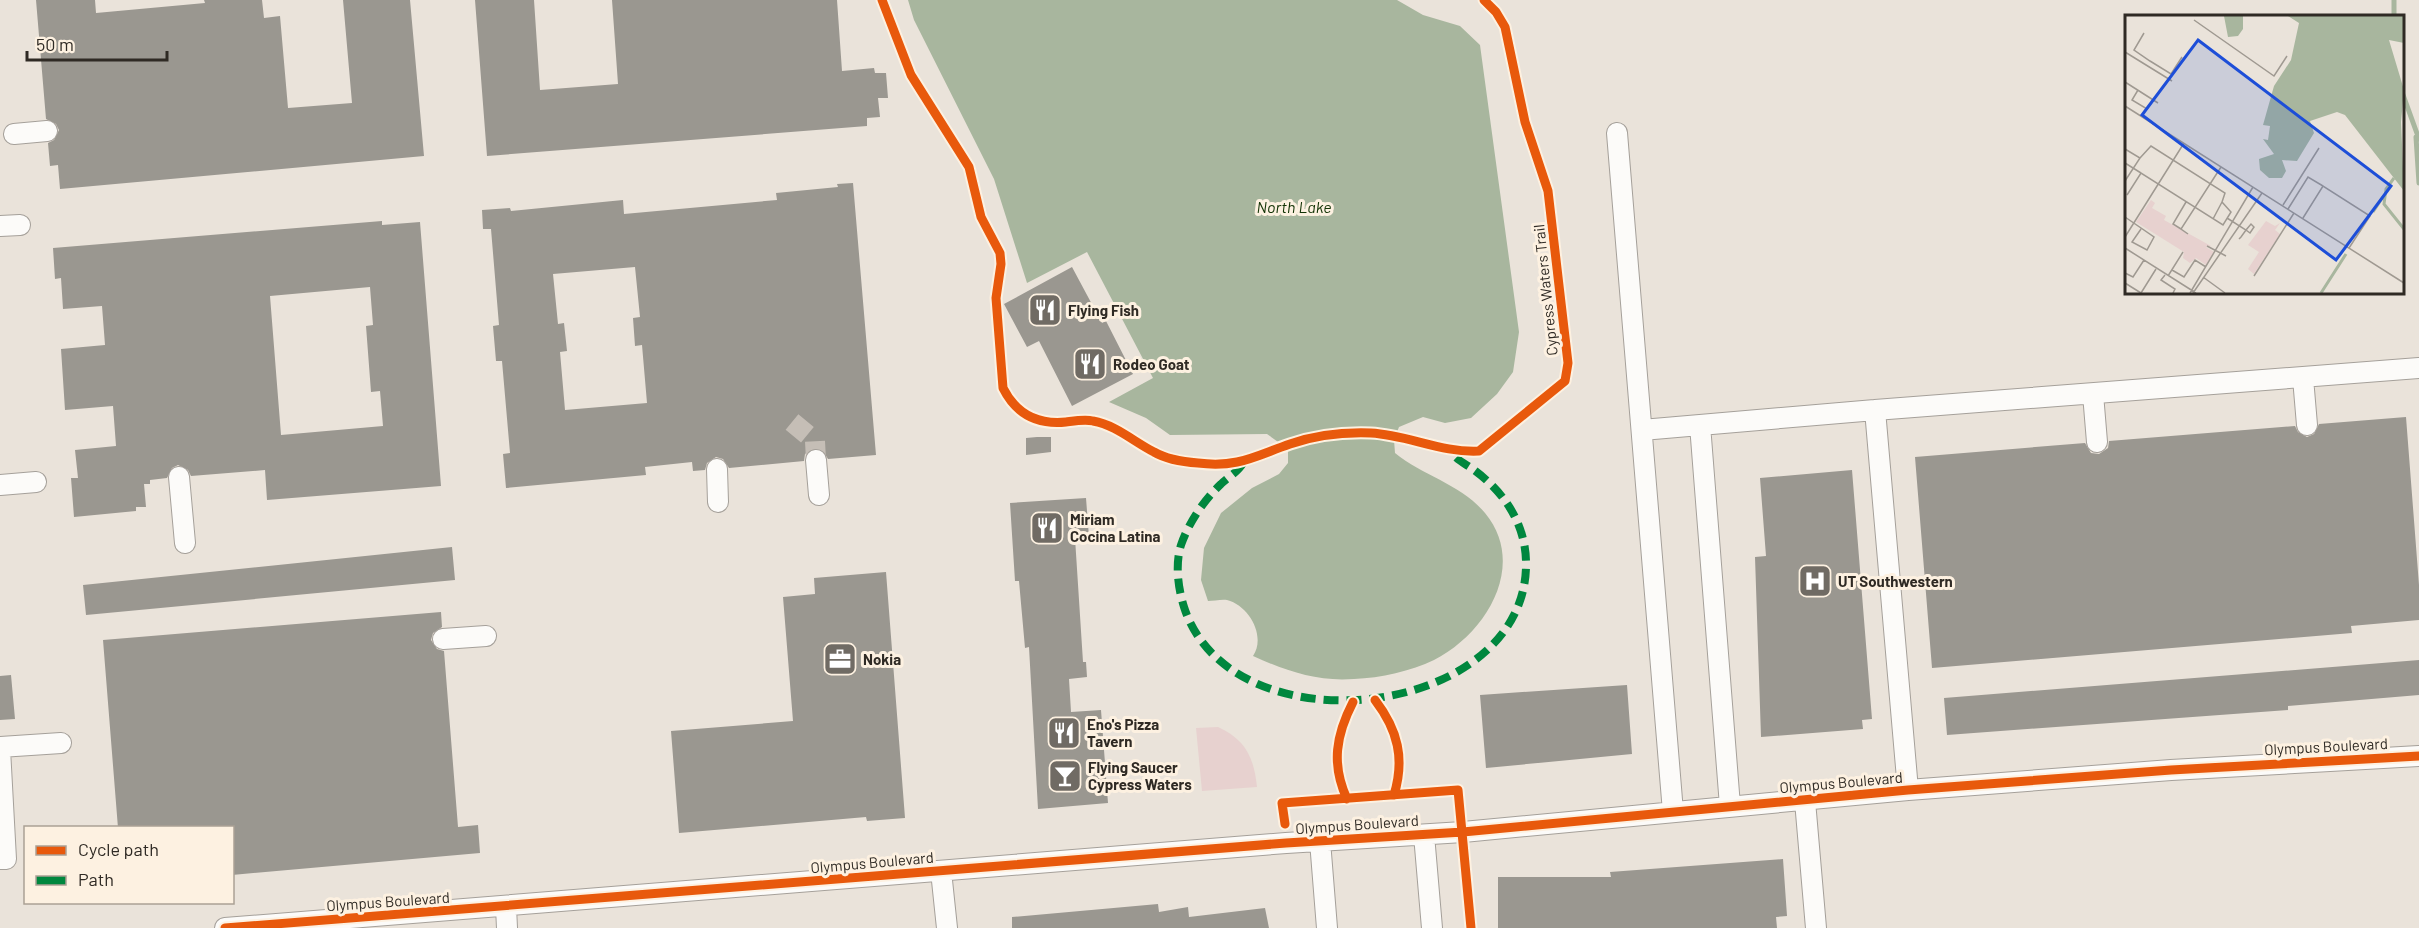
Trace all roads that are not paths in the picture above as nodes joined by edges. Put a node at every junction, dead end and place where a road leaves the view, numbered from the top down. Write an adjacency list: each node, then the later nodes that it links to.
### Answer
1 (47, 131): 3 (street)
2 (1617, 133): 12 (street)
3 (14, 134)
4 (20, 225): 5 (street)
5 (0, 226)
6 (2419, 368): 7 (street)
7 (2303, 378): 8 (street); 11 (street)
8 (2092, 394): 9 (street); 13 (street)
9 (1875, 410): 10 (street); 27 (street)
10 (1700, 425): 12 (street); 29 (street)
11 (2307, 425)
12 (1641, 430): 30 (street)
13 (2097, 442)
14 (816, 460): 19 (street)
15 (717, 469): 20 (street)
16 (179, 477): 21 (street)
17 (36, 482): 18 (street)
18 (0, 485)
19 (819, 495)
20 (718, 502)
21 (185, 543)
22 (486, 636): 23 (street)
23 (443, 639)
24 (61, 743): 25 (street)
25 (0, 748): 33 (street)
26 (2419, 756): 27 (street, Olympus Boulevard)
27 (1908, 790): 28 (street, Olympus Boulevard)
28 (1805, 801): 29 (street, Olympus Boulevard); 41 (street)
29 (1730, 806): 30 (street, Olympus Boulevard)
30 (1673, 812): 31 (street, Olympus Boulevard)
31 (1424, 835): 32 (street, Olympus Boulevard); 40 (street)
32 (1320, 841): 34 (street, Olympus Boulevard); 39 (street)
33 (0, 859)
34 (941, 871): 35 (street, Olympus Boulevard); 38 (street)
35 (506, 907): 36 (street, Olympus Boulevard); 37 (street)
36 (225, 928)
37 (507, 928)
38 (946, 928)
39 (1327, 928)
40 (1432, 928)
41 (1815, 928)

